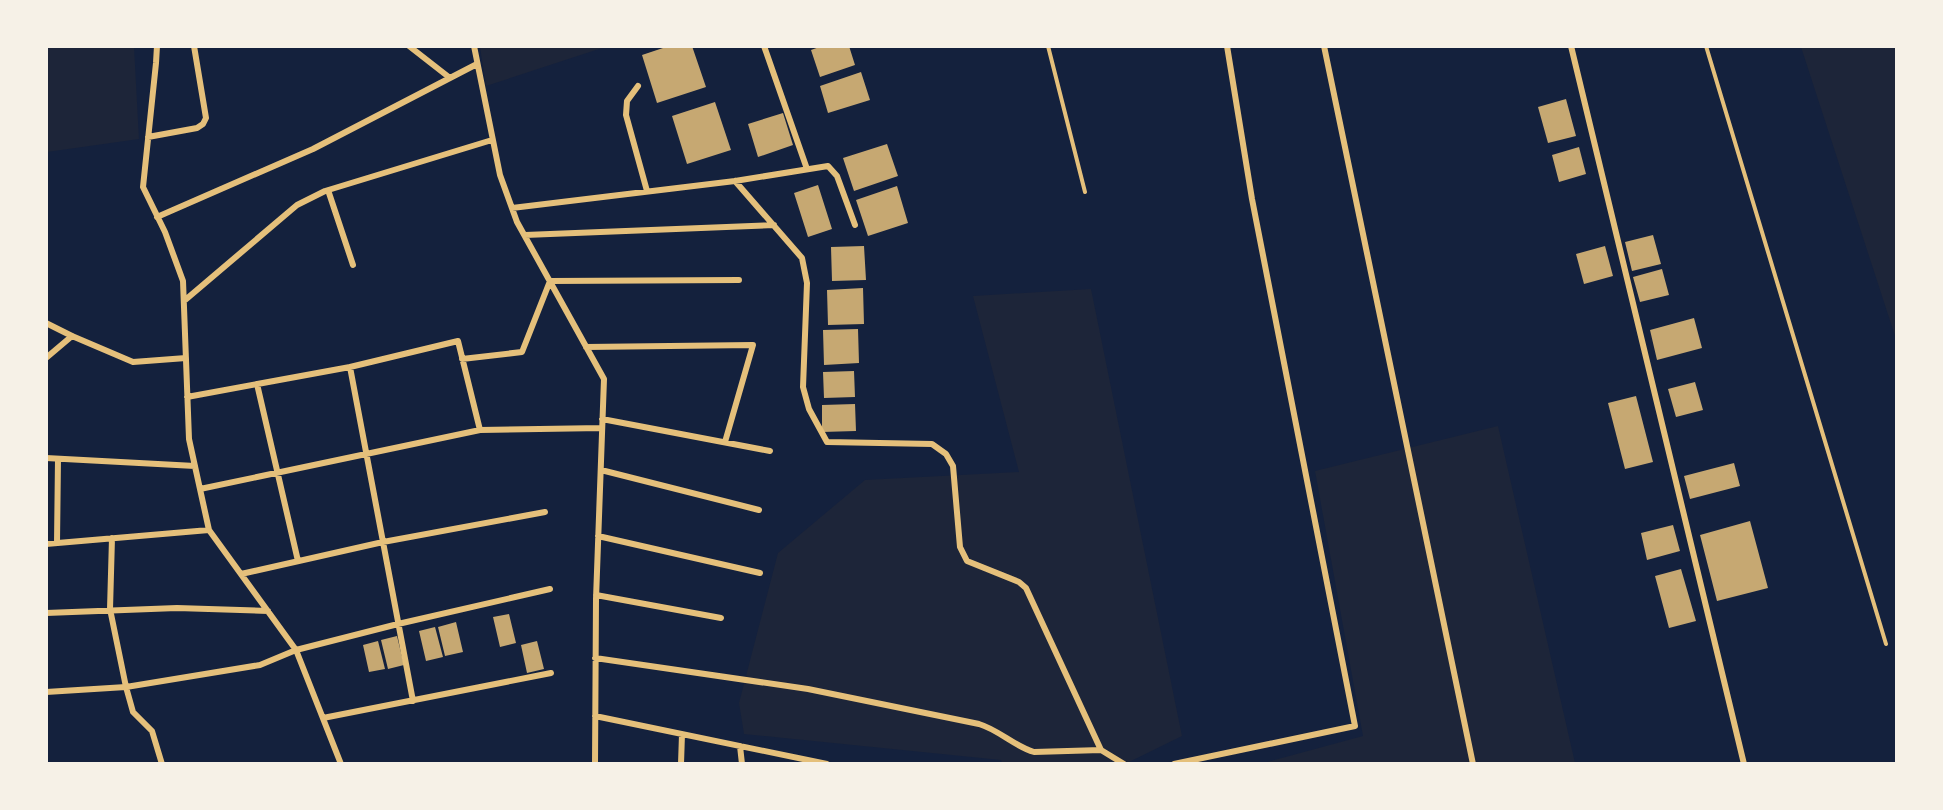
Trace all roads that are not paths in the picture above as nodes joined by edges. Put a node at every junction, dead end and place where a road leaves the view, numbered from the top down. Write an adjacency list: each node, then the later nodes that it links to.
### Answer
1 (157, 46): 14 (street)
2 (194, 46): 14 (street)
3 (410, 46): 12 (street)
4 (474, 46): 11 (street)
5 (764, 46): 16 (street)
6 (1048, 46): 20 (lane)
7 (1227, 46): 88 (street)
8 (1324, 46): 89 (street)
9 (1571, 46): 90 (street)
10 (1706, 46): 69 (lane)
11 (477, 64): 12 (street); 15 (street)
12 (450, 78): 22 (street)
13 (638, 86): 19 (street)
14 (148, 137): 22 (street)
15 (492, 140): 18 (street); 21 (street)
16 (807, 170): 17 (street); 24 (street)
17 (735, 181): 19 (street); 23 (street)
18 (328, 190): 26 (street); 29 (street)
19 (647, 191): 21 (street)
20 (1085, 192)
21 (512, 208): 25 (street)
22 (157, 217): 29 (street)
23 (774, 225): 25 (street); 80 (street)
24 (855, 225)
25 (525, 235): 28 (street)
26 (353, 265)
27 (739, 280): 28 (street)
28 (550, 281): 32 (street); 35 (street)
29 (184, 301): 34 (street)
30 (46, 323): 31 (street)
31 (72, 336): 33 (street); 34 (street)
32 (586, 347): 39 (street); 42 (street)
33 (46, 358)
34 (186, 358): 38 (street)
35 (462, 359): 36 (street); 41 (street)
36 (350, 367): 37 (street); 44 (street)
37 (257, 384): 38 (street); 49 (street)
38 (187, 397): 47 (street)
39 (602, 419): 40 (street); 42 (street)
40 (602, 428): 41 (street); 48 (street)
41 (480, 430): 44 (street)
42 (725, 442): 43 (street)
43 (770, 451)
44 (367, 455): 49 (street); 56 (street)
45 (46, 458): 46 (street)
46 (58, 459): 47 (street); 57 (street)
47 (195, 466): 50 (street)
48 (601, 470): 51 (street); 54 (street)
49 (278, 473): 50 (street); 59 (street)
50 (200, 489): 53 (street)
51 (759, 510)
52 (545, 512): 56 (street)
53 (209, 530): 55 (street); 61 (street)
54 (598, 536): 60 (street); 63 (street)
55 (112, 538): 57 (street); 64 (street)
56 (383, 542): 59 (street); 68 (street)
57 (57, 543): 58 (street)
58 (46, 544)
59 (298, 561): 61 (street)
60 (760, 573)
61 (241, 574): 65 (street)
62 (550, 589): 68 (street)
63 (596, 595): 67 (street); 71 (street)
64 (110, 609): 65 (street); 66 (street); 73 (street)
65 (268, 611): 70 (street)
66 (46, 613)
67 (721, 618)
68 (398, 624): 70 (street); 75 (street)
69 (1886, 644)
70 (296, 650): 73 (street); 77 (street)
71 (595, 658): 76 (street); 80 (street)
72 (551, 673): 75 (street)
73 (126, 687): 74 (street); 81 (street)
74 (46, 692)
75 (412, 701): 77 (street)
76 (595, 716): 78 (street); 83 (street)
77 (323, 718): 82 (street)
78 (682, 734): 79 (street); 84 (street)
79 (740, 746): 85 (street); 86 (street)
80 (1101, 750): 87 (street)
81 (162, 764)
82 (340, 764)
83 (595, 764)
84 (681, 764)
85 (742, 764)
86 (827, 764)
87 (1124, 764)
88 (1174, 764)
89 (1473, 764)
90 (1744, 764)

